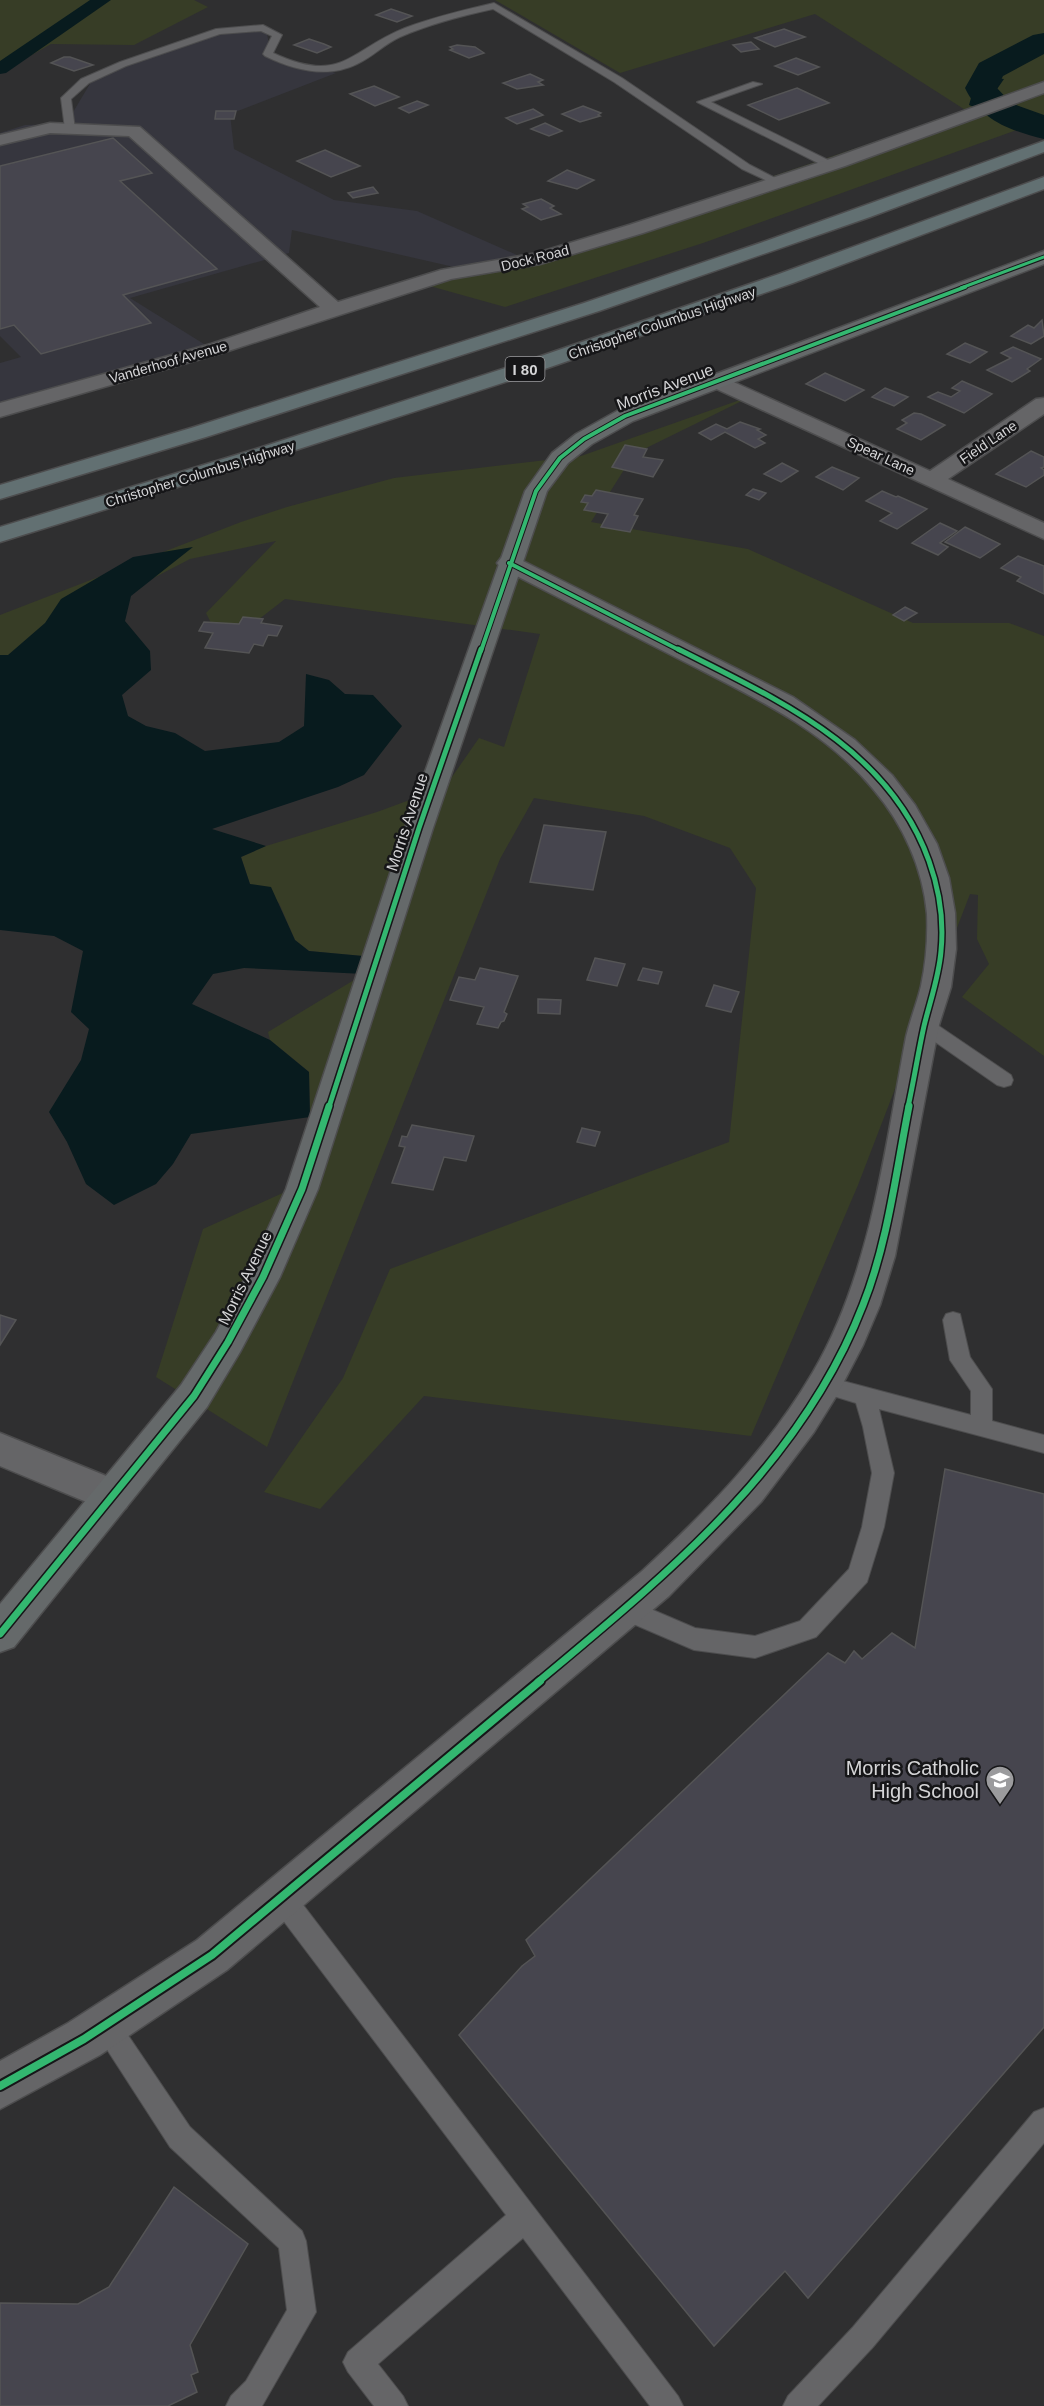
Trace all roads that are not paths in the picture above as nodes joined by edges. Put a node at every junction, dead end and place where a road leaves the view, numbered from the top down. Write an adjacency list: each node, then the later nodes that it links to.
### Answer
1 (757, 84): 6 (lane)
2 (1044, 87): 6 (street, Dock Road)
3 (70, 129): 4 (street); 7 (lane); 10 (street)
4 (0, 140)
5 (1044, 146): 15 (highway, I 80)
6 (830, 165): 7 (street, Dock Road)
7 (778, 182): 10 (street, Dock Road)
8 (1044, 183): 17 (highway, Christopher Columbus Highway / I 80)
9 (1044, 257): 11 (street, Morris Avenue)
10 (334, 309): 13 (street, Vanderhoof Avenue)
11 (718, 381): 14 (street, Spear Lane); 18 (street, Morris Avenue)
12 (1044, 404): 14 (street, Field Lane)
13 (0, 410)
14 (932, 480): 16 (street, Spear Lane)
15 (0, 492)
16 (1044, 532)
17 (0, 535)
18 (509, 563): 19 (street); 27 (street, Morris Avenue)
19 (924, 1024): 20 (lane); 22 (street)
20 (1004, 1080)
21 (953, 1320): 24 (lane)
22 (824, 1385): 23 (lane); 28 (street)
23 (864, 1396): 24 (lane); 28 (lane)
24 (982, 1428): 25 (lane)
25 (1044, 1444)
26 (0, 1449): 27 (street)
27 (113, 1496): 29 (street, Morris Avenue)
28 (625, 1609): 30 (street)
29 (0, 1634)
30 (282, 1898): 31 (street); 34 (lane)
31 (106, 2025): 32 (street); 35 (lane)
32 (0, 2086)
33 (1044, 2122): 38 (lane)
34 (524, 2218): 36 (lane); 37 (lane)
35 (241, 2406)
36 (393, 2406)
37 (668, 2406)
38 (798, 2406)

